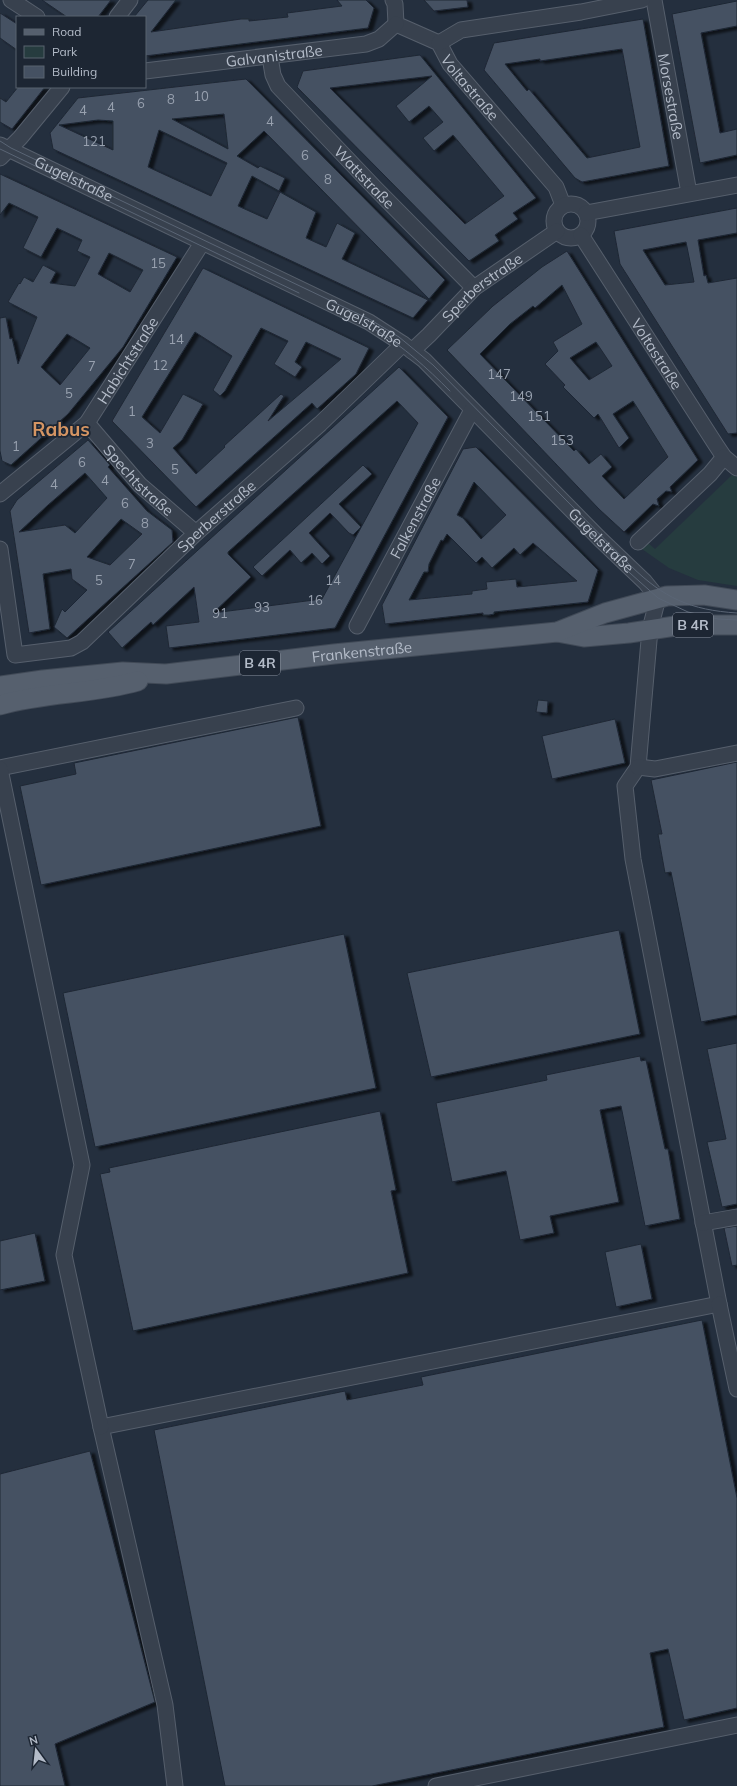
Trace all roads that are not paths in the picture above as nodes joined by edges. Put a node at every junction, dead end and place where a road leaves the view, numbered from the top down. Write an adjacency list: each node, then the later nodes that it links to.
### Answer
1 (11, 0): 7 (street)
2 (130, 0): 8 (street)
3 (393, 0): 9 (street)
4 (642, 0): 6 (street)
5 (654, 0): 16 (street, Morsestraße)
6 (580, 6): 10 (street)
7 (35, 16)
8 (118, 16)
9 (396, 24): 10 (street, Voltastraße); 11 (street, Galvanistraße)
10 (439, 43): 17 (street, Voltastraße)
11 (270, 57): 12 (street, Galvanistraße); 22 (street, Wattstraße)
12 (146, 71)
13 (61, 88): 14 (street)
14 (3, 151): 21 (street, Gugelstraße)
15 (737, 185): 16 (street)
16 (689, 193): 18 (street)
17 (563, 205): 18 (street); 19 (street)
18 (586, 213): 20 (street)
19 (557, 231): 20 (street); 22 (street, Sperberstraße)
20 (580, 235): 26 (street, Voltastraße)
21 (202, 243): 23 (street, Gugelstraße); 25 (street, Habichtstraße)
22 (474, 288): 23 (street, Sperberstraße)
23 (407, 347): 24 (street, Gugelstraße); 29 (street, Sperberstraße)
24 (472, 410): 32 (street, Gugelstraße); 35 (street, Falkenstraße)
25 (87, 423): 28 (street, Habichtstraße); 29 (street, Spechtstraße)
26 (724, 457): 27 (street, Voltastraße); 30 (street)
27 (737, 468)
28 (0, 494)
29 (196, 533): 31 (street, Sperberstraße)
30 (638, 542)
31 (0, 549)
32 (658, 598): 33 (main road, Frankenstraße / B 4R); 36 (street); 37 (main road, Frankenstraße / B 4R)
33 (737, 600)
34 (737, 625): 36 (main road, Frankenstraße / B 4R)
35 (357, 626)
36 (650, 629): 37 (main road, Frankenstraße / B 4R); 43 (street)
37 (557, 632): 38 (main road, Frankenstraße / B 4R)
38 (166, 674): 39 (main road, Frankenstraße / B 4R); 40 (main road, Frankenstraße / B 4R)
39 (0, 686)
40 (0, 705)
41 (296, 708): 44 (street)
42 (737, 753): 43 (street)
43 (638, 767): 46 (street)
44 (0, 769): 49 (street)
45 (737, 1216): 46 (street)
46 (703, 1224): 47 (street)
47 (719, 1304): 48 (street); 49 (street)
48 (737, 1390)
49 (101, 1427): 51 (street)
50 (737, 1725): 52 (street)
51 (175, 1786)
52 (436, 1786)

